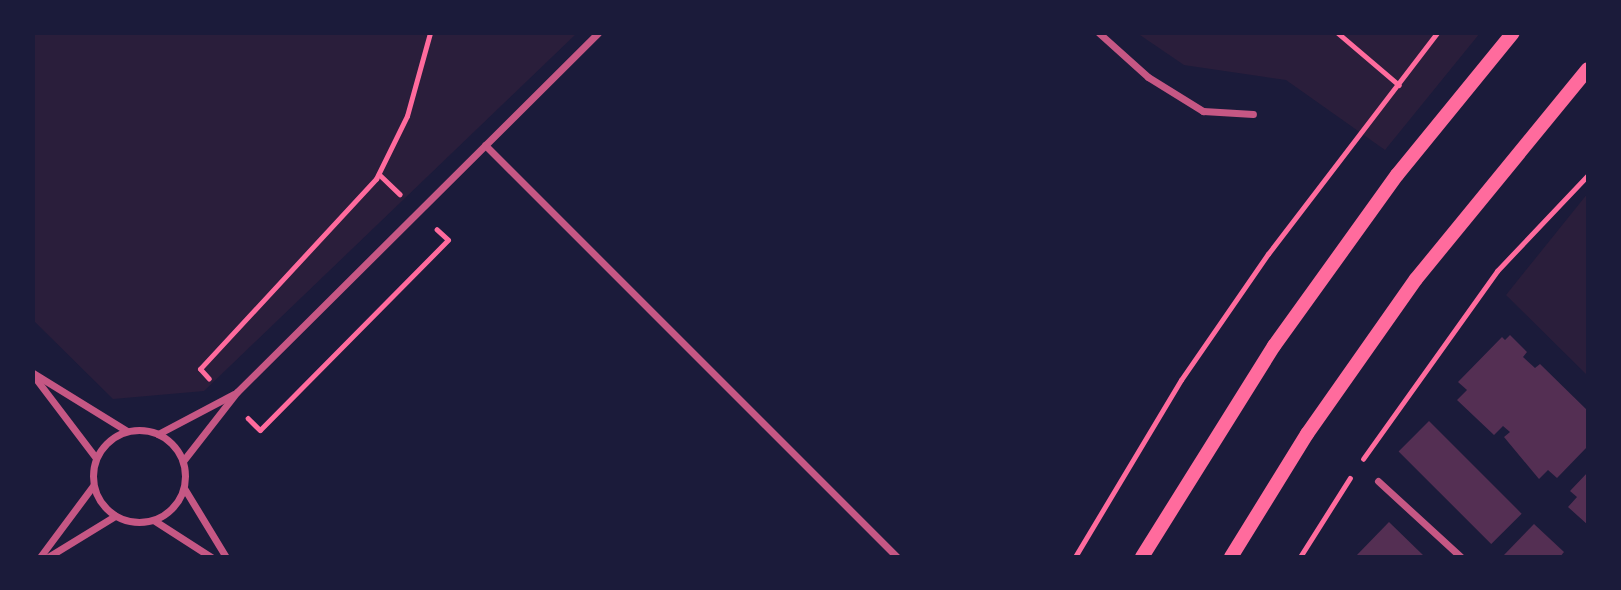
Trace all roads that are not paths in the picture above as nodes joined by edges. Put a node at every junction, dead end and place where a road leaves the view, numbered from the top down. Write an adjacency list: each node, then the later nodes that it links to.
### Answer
1 (598, 33): 6 (street)
2 (1099, 33): 5 (street)
3 (1513, 33): 23 (main road)
4 (1588, 69): 24 (main road)
5 (1253, 114)
6 (485, 145): 8 (street); 22 (street)
7 (33, 374): 9 (street); 11 (street)
8 (237, 392): 10 (street); 12 (street)
9 (127, 431): 10 (street); 11 (street)
10 (158, 434): 12 (street)
11 (96, 458): 14 (street)
12 (183, 461): 15 (street)
13 (1378, 481): 25 (street)
14 (93, 485): 16 (street); 18 (street)
15 (184, 488): 17 (street); 21 (street)
16 (115, 516): 17 (street); 19 (street)
17 (155, 521): 20 (street)
18 (40, 557)
19 (48, 557)
20 (211, 557)
21 (226, 557)
22 (897, 557)
23 (1142, 557)
24 (1231, 557)
25 (1461, 557)

